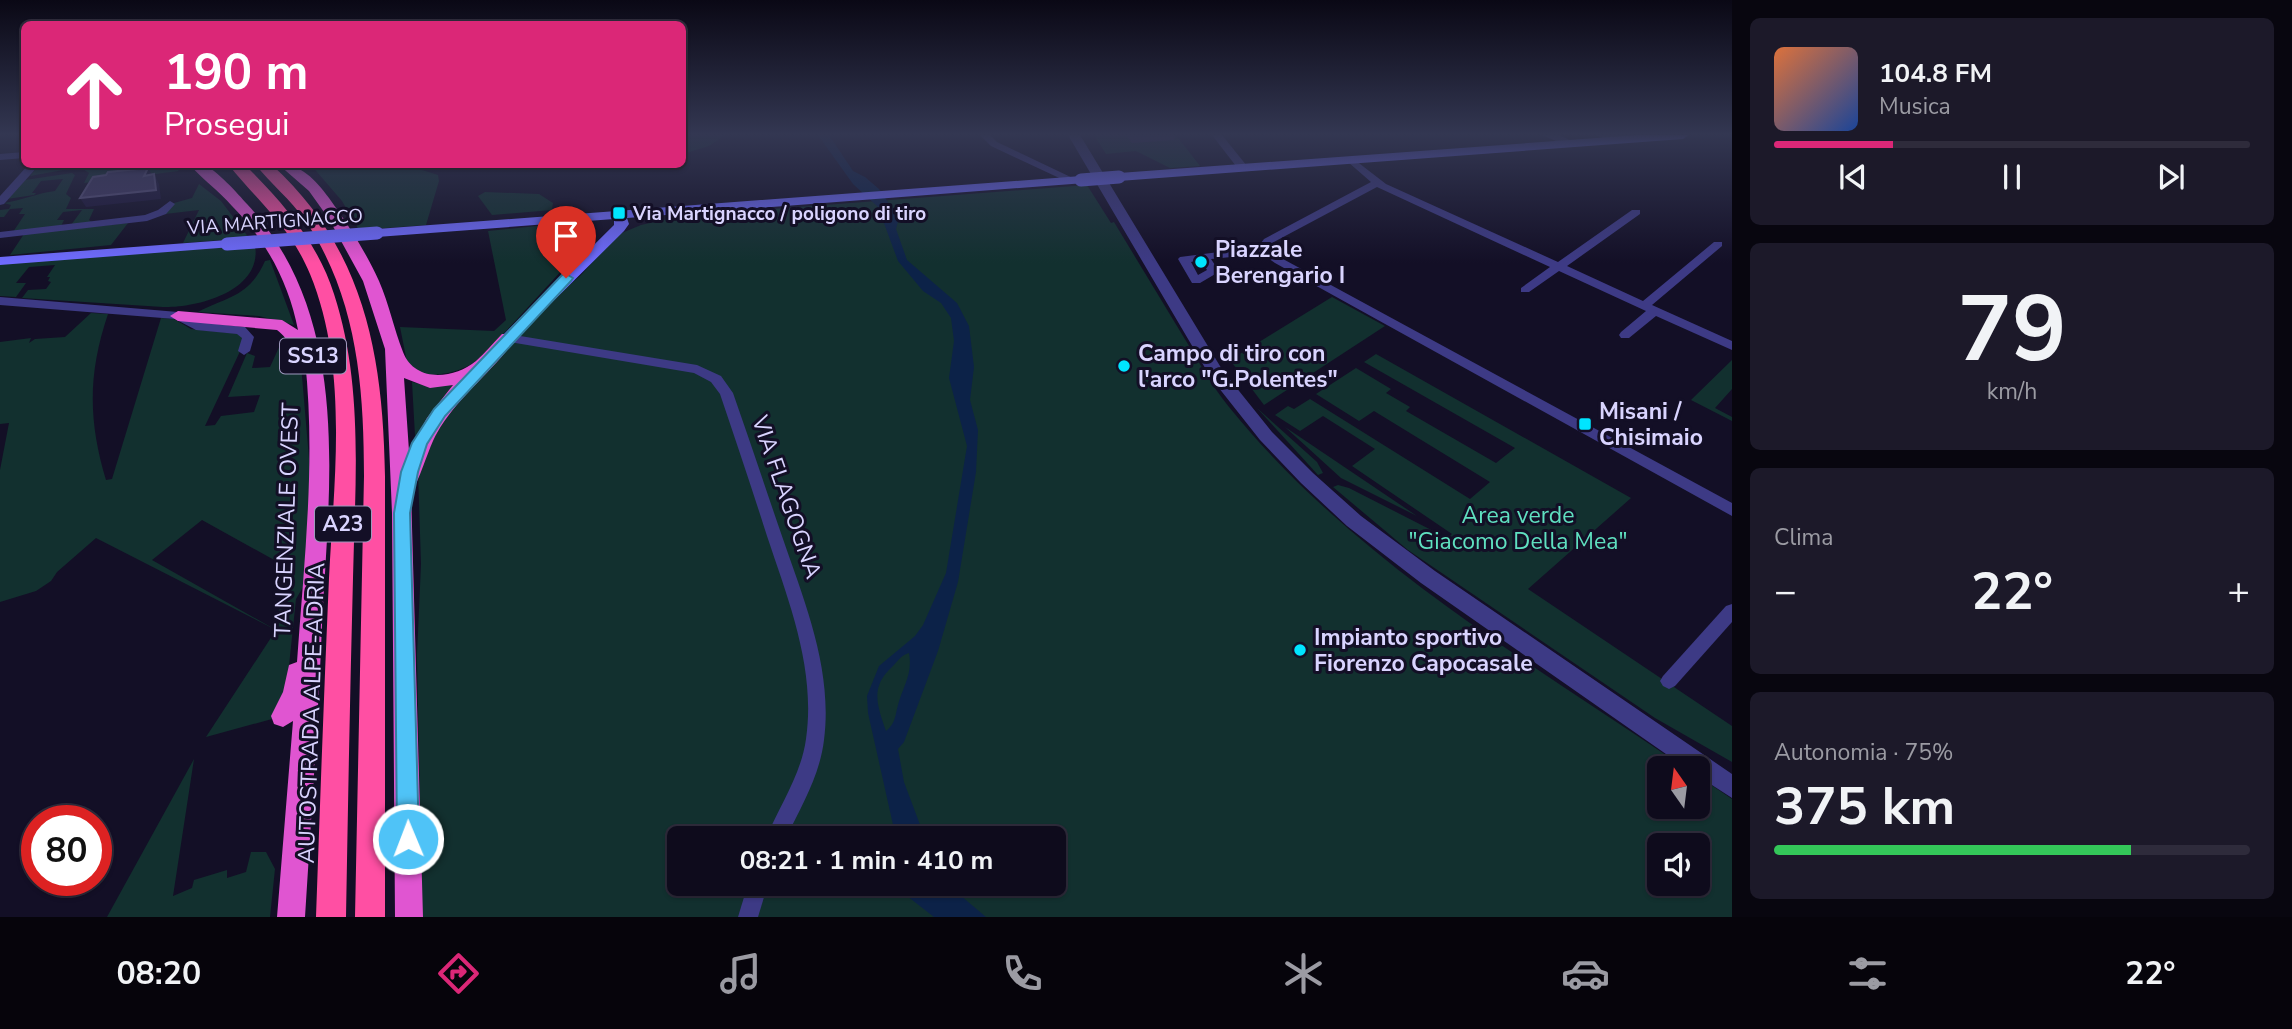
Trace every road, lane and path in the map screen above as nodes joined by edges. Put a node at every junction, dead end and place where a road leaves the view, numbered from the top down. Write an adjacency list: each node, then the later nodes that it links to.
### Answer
1 (22, 178): 12 (street)
2 (211, 178): 36 (highway, TANGENZIALE OVEST / SS13)
3 (250, 178): 50 (highway, AUTOSTRADA ALPE-ADRIA / A23)
4 (275, 178): 51 (highway, A23)
5 (302, 178): 33 (highway)
6 (1073, 178): 10 (street)
7 (1100, 178): 43 (street)
8 (1108, 178): 10 (main road, VIA MARTIGNACCO, bridge)
9 (1371, 178): 11 (street)
10 (1078, 180): 14 (main road, VIA MARTIGNACCO)
11 (1377, 183): 21 (street); 25 (street)
12 (0, 202)
13 (170, 204): 18 (street, VIA MARTIGNACCO)
14 (685, 211): 16 (main road, VIA MARTIGNACCO); 19 (main road, VIA MARTIGNACCO)
15 (1636, 212): 25 (street)
16 (620, 216): 17 (main road, VIA MARTIGNACCO); 19 (main road, VIA MARTIGNACCO); 22 (main road, VIA MARTIGNACCO)
17 (552, 220): 22 (main road, VIA MARTIGNACCO); 24 (main road, VIA MARTIGNACCO, bridge)
18 (0, 235)
19 (613, 235): 22 (main road, VIA MARTIGNACCO)
20 (1718, 244): 28 (street)
21 (1264, 250): 23 (street); 37 (street)
22 (586, 258): 31 (main road, VIA MARTIGNACCO)
23 (1205, 258)
24 (0, 261)
25 (1558, 267): 26 (street); 28 (street)
26 (1525, 290)
27 (0, 301): 29 (street)
28 (1649, 309): 30 (street); 32 (street)
29 (178, 316): 34 (street); 36 (highway)
30 (1625, 335)
31 (508, 338): 35 (highway); 44 (street, VIA FLAGOGNA)
32 (1732, 346)
33 (394, 349): 35 (highway); 38 (highway)
34 (244, 352)
35 (484, 363): 38 (highway)
36 (317, 380): 39 (highway, TANGENZIALE OVEST / SS13)
37 (1732, 510)
38 (402, 513): 52 (highway)
39 (313, 586): 42 (highway); 49 (highway, TANGENZIALE OVEST / SS13)
40 (1732, 611): 41 (street)
41 (1669, 681)
42 (283, 716)
43 (1732, 787)
44 (782, 826)
45 (282, 867): 48 (highway)
46 (754, 896): 47 (street)
47 (749, 914)
48 (281, 917)
49 (291, 917)
50 (331, 917)
51 (370, 917)
52 (409, 917)

